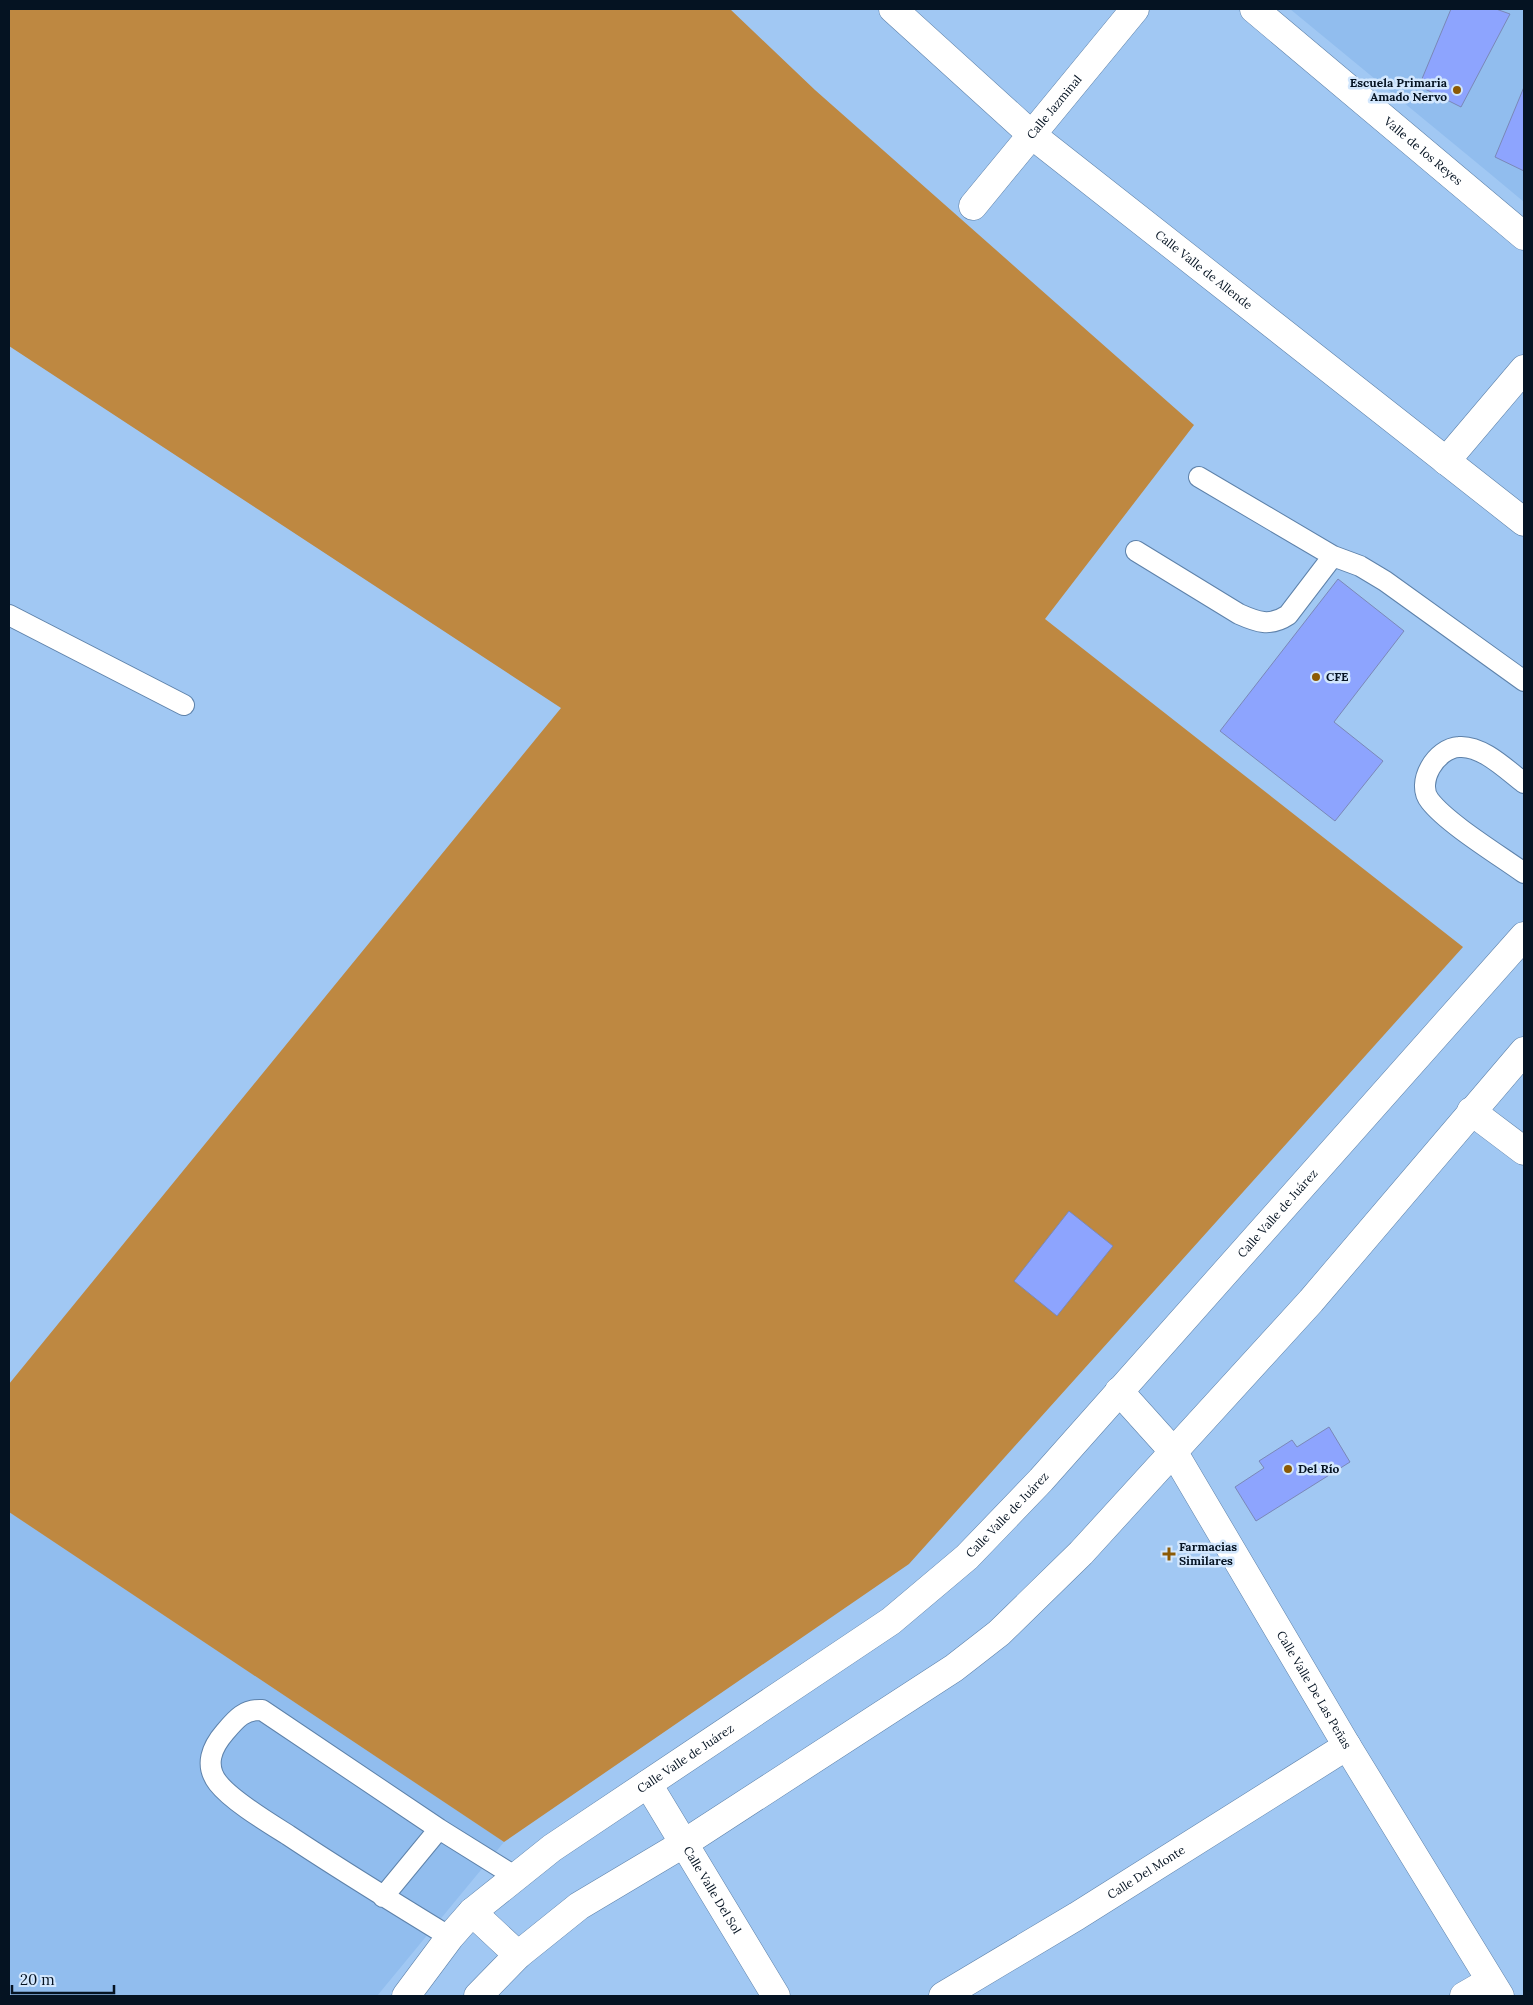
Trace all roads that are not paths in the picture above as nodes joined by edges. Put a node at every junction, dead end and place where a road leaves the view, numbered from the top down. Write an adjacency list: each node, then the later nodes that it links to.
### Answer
1 (893, 9): 4 (street, Calle Valle de Allende)
2 (1135, 9): 4 (street, Calle Jazminal)
3 (1254, 9): 6 (street, Valle de los Reyes)
4 (1032, 135): 5 (street, Calle Jazminal); 8 (street, Calle Valle de Allende)
5 (973, 206)
6 (1524, 236)
7 (1524, 369): 8 (street)
8 (1446, 461): 10 (street, Calle Valle de Allende)
9 (1199, 477): 12 (lane)
10 (1524, 522)
11 (1136, 551): 12 (lane)
12 (1333, 556): 14 (lane)
13 (9, 615): 15 (lane)
14 (1524, 682)
15 (184, 704)
16 (1524, 783): 17 (lane)
17 (1524, 873)
18 (1519, 953): 22 (street, Calle Valle de Juárez)
19 (1524, 1051): 20 (street)
20 (1472, 1111): 21 (street); 23 (street)
21 (1524, 1150)
22 (1119, 1391): 23 (street, Calle Valle De Las Peñas); 25 (street, Calle Valle de Juárez)
23 (1173, 1451): 24 (street, Calle Valle De Las Peñas); 27 (street)
24 (1347, 1746): 33 (street, Calle Valle De Las Peñas); 37 (street, Calle Del Monte)
25 (648, 1784): 27 (street, Calle Valle Del Sol); 28 (street, Calle Valle de Juárez)
26 (439, 1829): 28 (lane); 29 (lane); 29 (lane)
27 (683, 1844): 32 (street); 36 (street, Calle Valle Del Sol)
28 (516, 1877): 30 (street, Calle Valle de Juárez)
29 (383, 1897): 31 (lane)
30 (472, 1912): 31 (street, Calle Valle de Juárez); 32 (street)
31 (450, 1937): 34 (street, Calle Valle de Juárez)
32 (518, 1955): 35 (street)
33 (1495, 1989): 38 (street)
34 (406, 1996)
35 (478, 1996)
36 (776, 1996)
37 (943, 1996)
38 (1464, 1996)

